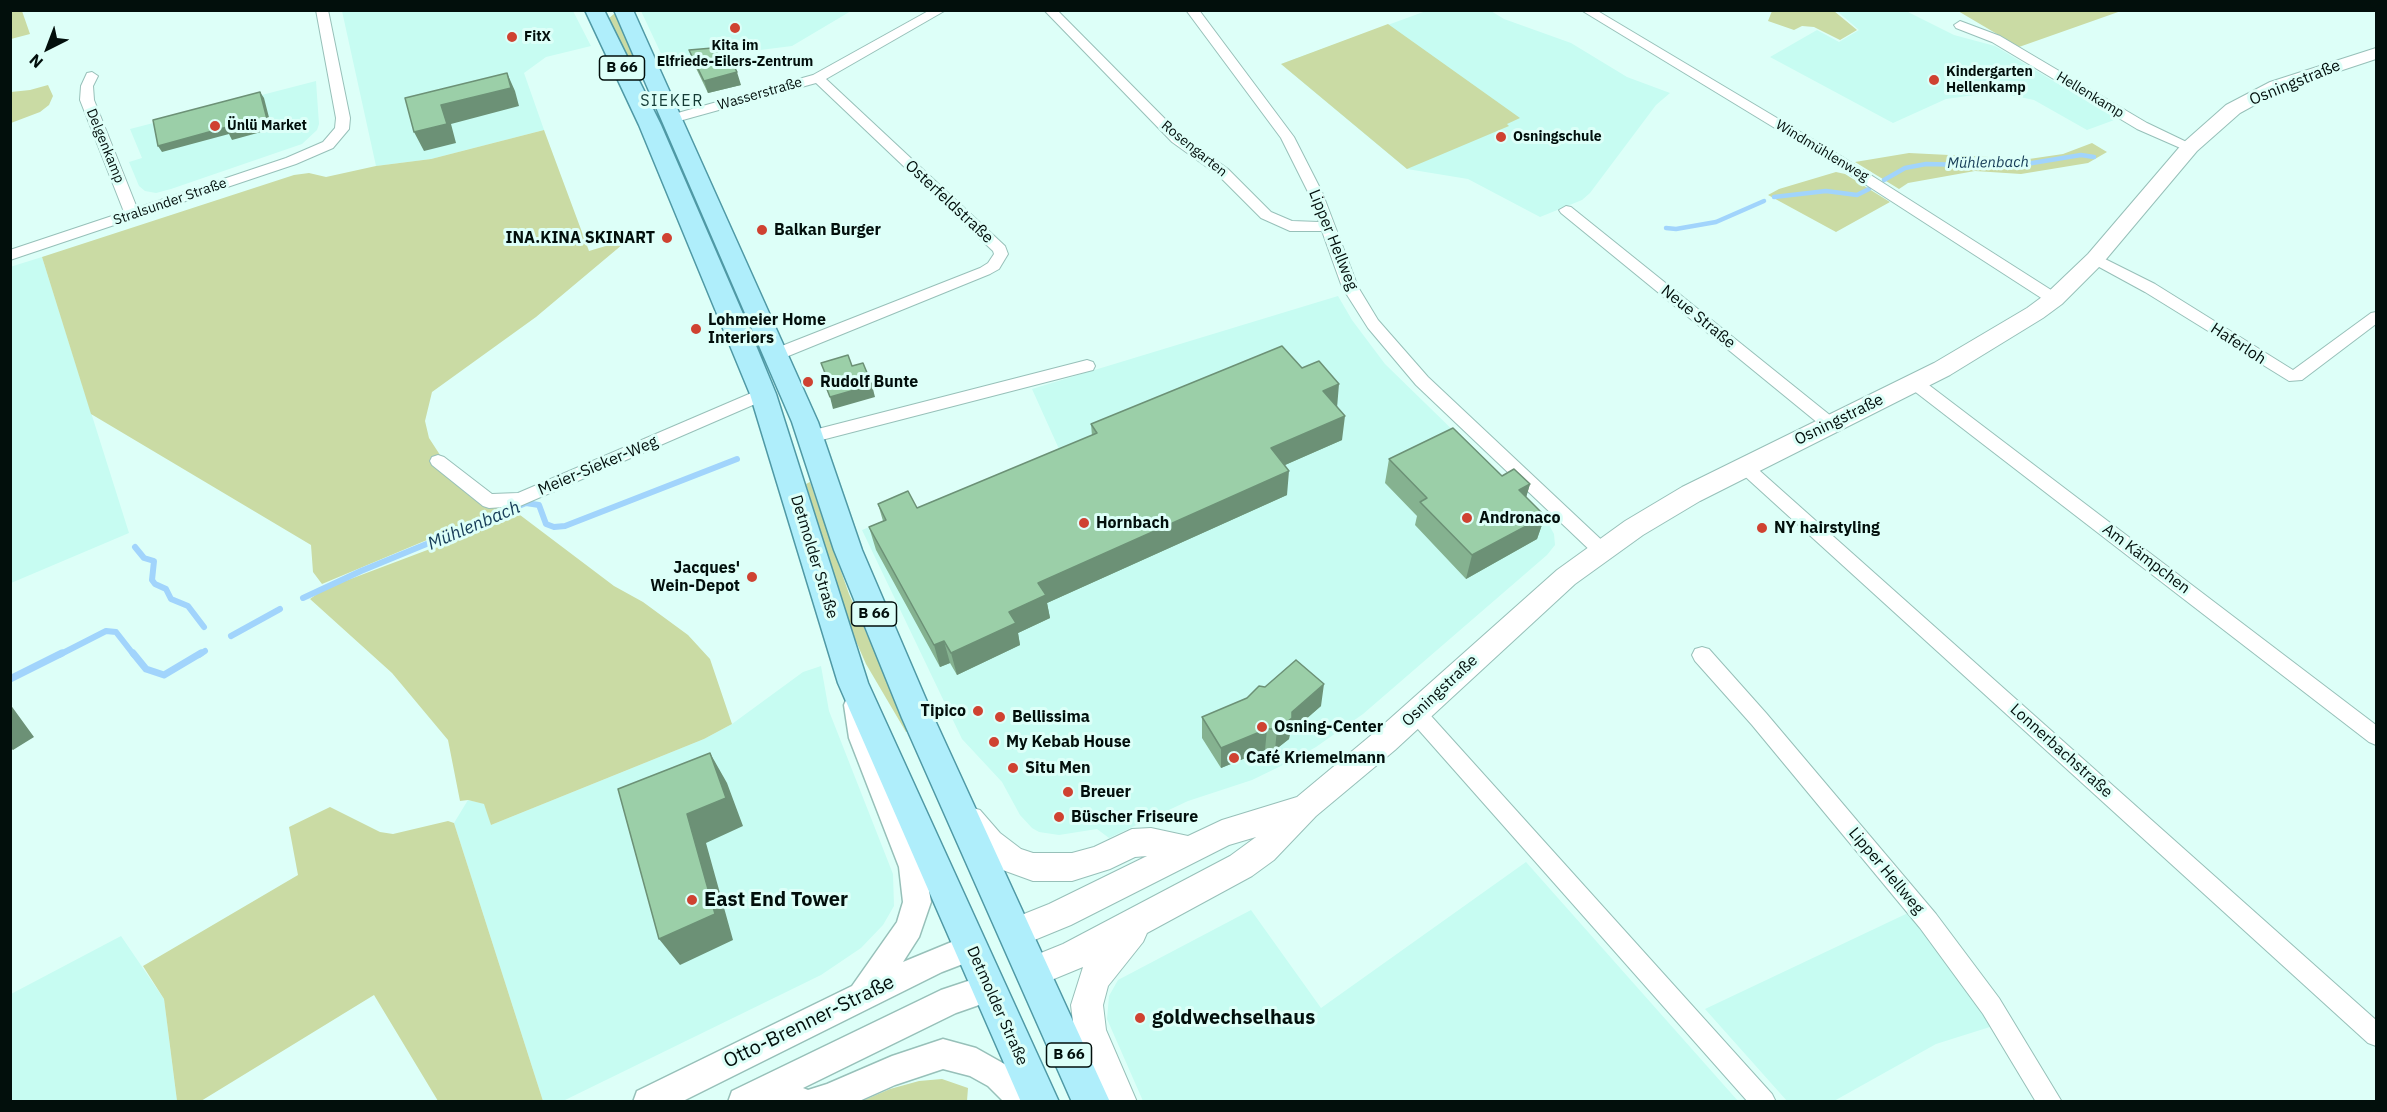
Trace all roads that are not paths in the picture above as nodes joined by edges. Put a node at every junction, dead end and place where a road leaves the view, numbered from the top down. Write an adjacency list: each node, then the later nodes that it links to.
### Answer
1 (322, 10): 16 (street, Stralsunder Straße)
2 (594, 10): 25 (main road, Detmolder Straße / B 66)
3 (623, 10): 13 (main road, Detmolder Straße / B 66)
4 (940, 10): 12 (street, Wasserstraße)
5 (1050, 10): 17 (street, Rosengarten)
6 (1208, 10): 8 (street)
7 (1587, 10): 20 (street, Windmühlenweg)
8 (1193, 13): 17 (street, Lipper Hellweg)
9 (1960, 25): 14 (street, Hellenkamp)
10 (2376, 53): 14 (main road, Osningstraße)
11 (92, 76): 16 (street, Delgenkamp)
12 (818, 78): 13 (street, Wasserstraße); 22 (street, Osterfeldstraße)
13 (672, 119): 22 (main road, Detmolder Straße / B 66)
14 (2190, 147): 19 (main road, Osningstraße)
15 (1566, 210): 26 (street, Neue Straße)
16 (132, 214): 18 (street, Stralsunder Straße)
17 (1329, 227): 30 (street, Lipper Hellweg)
18 (10, 255)
19 (2095, 259): 20 (main road, Osningstraße); 21 (street, Haferloh)
20 (2054, 299): 24 (main road, Osningstraße)
21 (2376, 317)
22 (775, 355): 27 (main road, Detmolder Straße / B 66)
23 (1087, 366): 27 (street)
24 (1915, 383): 26 (main road, Osningstraße); 34 (street, Am Kämpchen)
25 (763, 394): 28 (street, Meier-Sieker-Weg); 32 (main road, Detmolder Straße / B 66)
26 (1830, 424): 29 (main road, Osningstraße)
27 (810, 437): 35 (main road, Detmolder Straße / B 66)
28 (438, 461)
29 (1745, 467): 30 (main road, Osningstraße); 44 (street, Lonnerbachstraße)
30 (1602, 550): 33 (main road, Osningstraße)
31 (1702, 655): 54 (street, Lipper Hellweg)
32 (854, 683): 40 (main road, Detmolder Straße / B 66); 43 (street)
33 (1416, 713): 36 (main road, Osningstraße); 53 (street)
34 (2376, 736)
35 (955, 801): 37 (main road); 39 (main road, Detmolder Straße / B 66)
36 (1306, 807): 37 (main road, Osningstraße); 38 (main road, Osningstraße)
37 (1189, 850): 39 (main road, Osningstraße)
38 (1142, 920): 41 (main road, Osningstraße); 52 (main road)
39 (1016, 933): 40 (main road); 41 (main road, Detmolder Straße / B 66)
40 (971, 947): 42 (main road, Detmolder Straße / B 66); 43 (street, Otto-Brenner-Straße)
41 (1032, 972): 42 (main road); 51 (main road, Detmolder Straße / B 66)
42 (989, 988): 45 (street); 50 (main road, Detmolder Straße / B 66)
43 (854, 1001): 46 (street, Otto-Brenner-Straße)
44 (2376, 1035)
45 (755, 1096): 47 (street)
46 (648, 1101)
47 (801, 1101)
48 (815, 1101): 49 (street)
49 (1027, 1101)
50 (1040, 1101)
51 (1091, 1101)
52 (1120, 1101)
53 (1764, 1101)
54 (2050, 1101)

